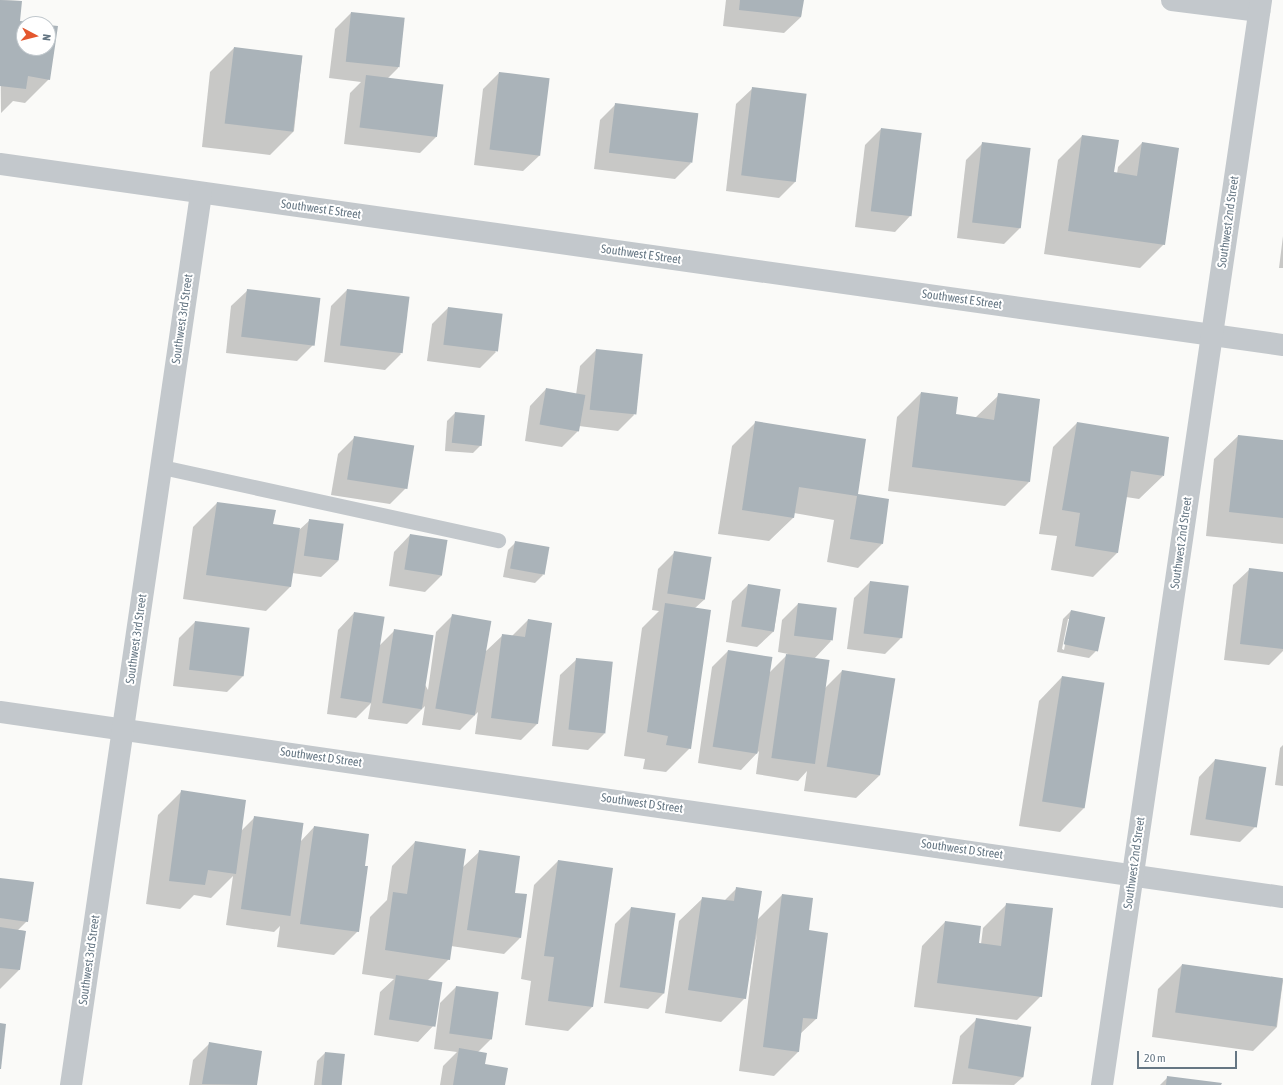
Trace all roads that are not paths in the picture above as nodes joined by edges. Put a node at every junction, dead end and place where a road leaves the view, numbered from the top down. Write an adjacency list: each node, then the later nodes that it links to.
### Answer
1 (1172, 0): 2 (street)
2 (1260, 6): 5 (street, Southwest 2nd Street)
3 (0, 164): 4 (street, Southwest E Street)
4 (202, 194): 5 (street, Southwest E Street); 7 (street, Southwest 3rd Street)
5 (1212, 335): 6 (street, Southwest E Street); 11 (street, Southwest 2nd Street)
6 (1283, 345)
7 (162, 467): 8 (lane); 10 (street, Southwest 3rd Street)
8 (498, 540)
9 (0, 712): 10 (street, Southwest D Street)
10 (124, 729): 11 (street, Southwest D Street); 13 (street, Southwest 3rd Street)
11 (1133, 875): 12 (street, Southwest D Street); 14 (street, Southwest 2nd Street)
12 (1283, 897)
13 (71, 1085)
14 (1102, 1085)

